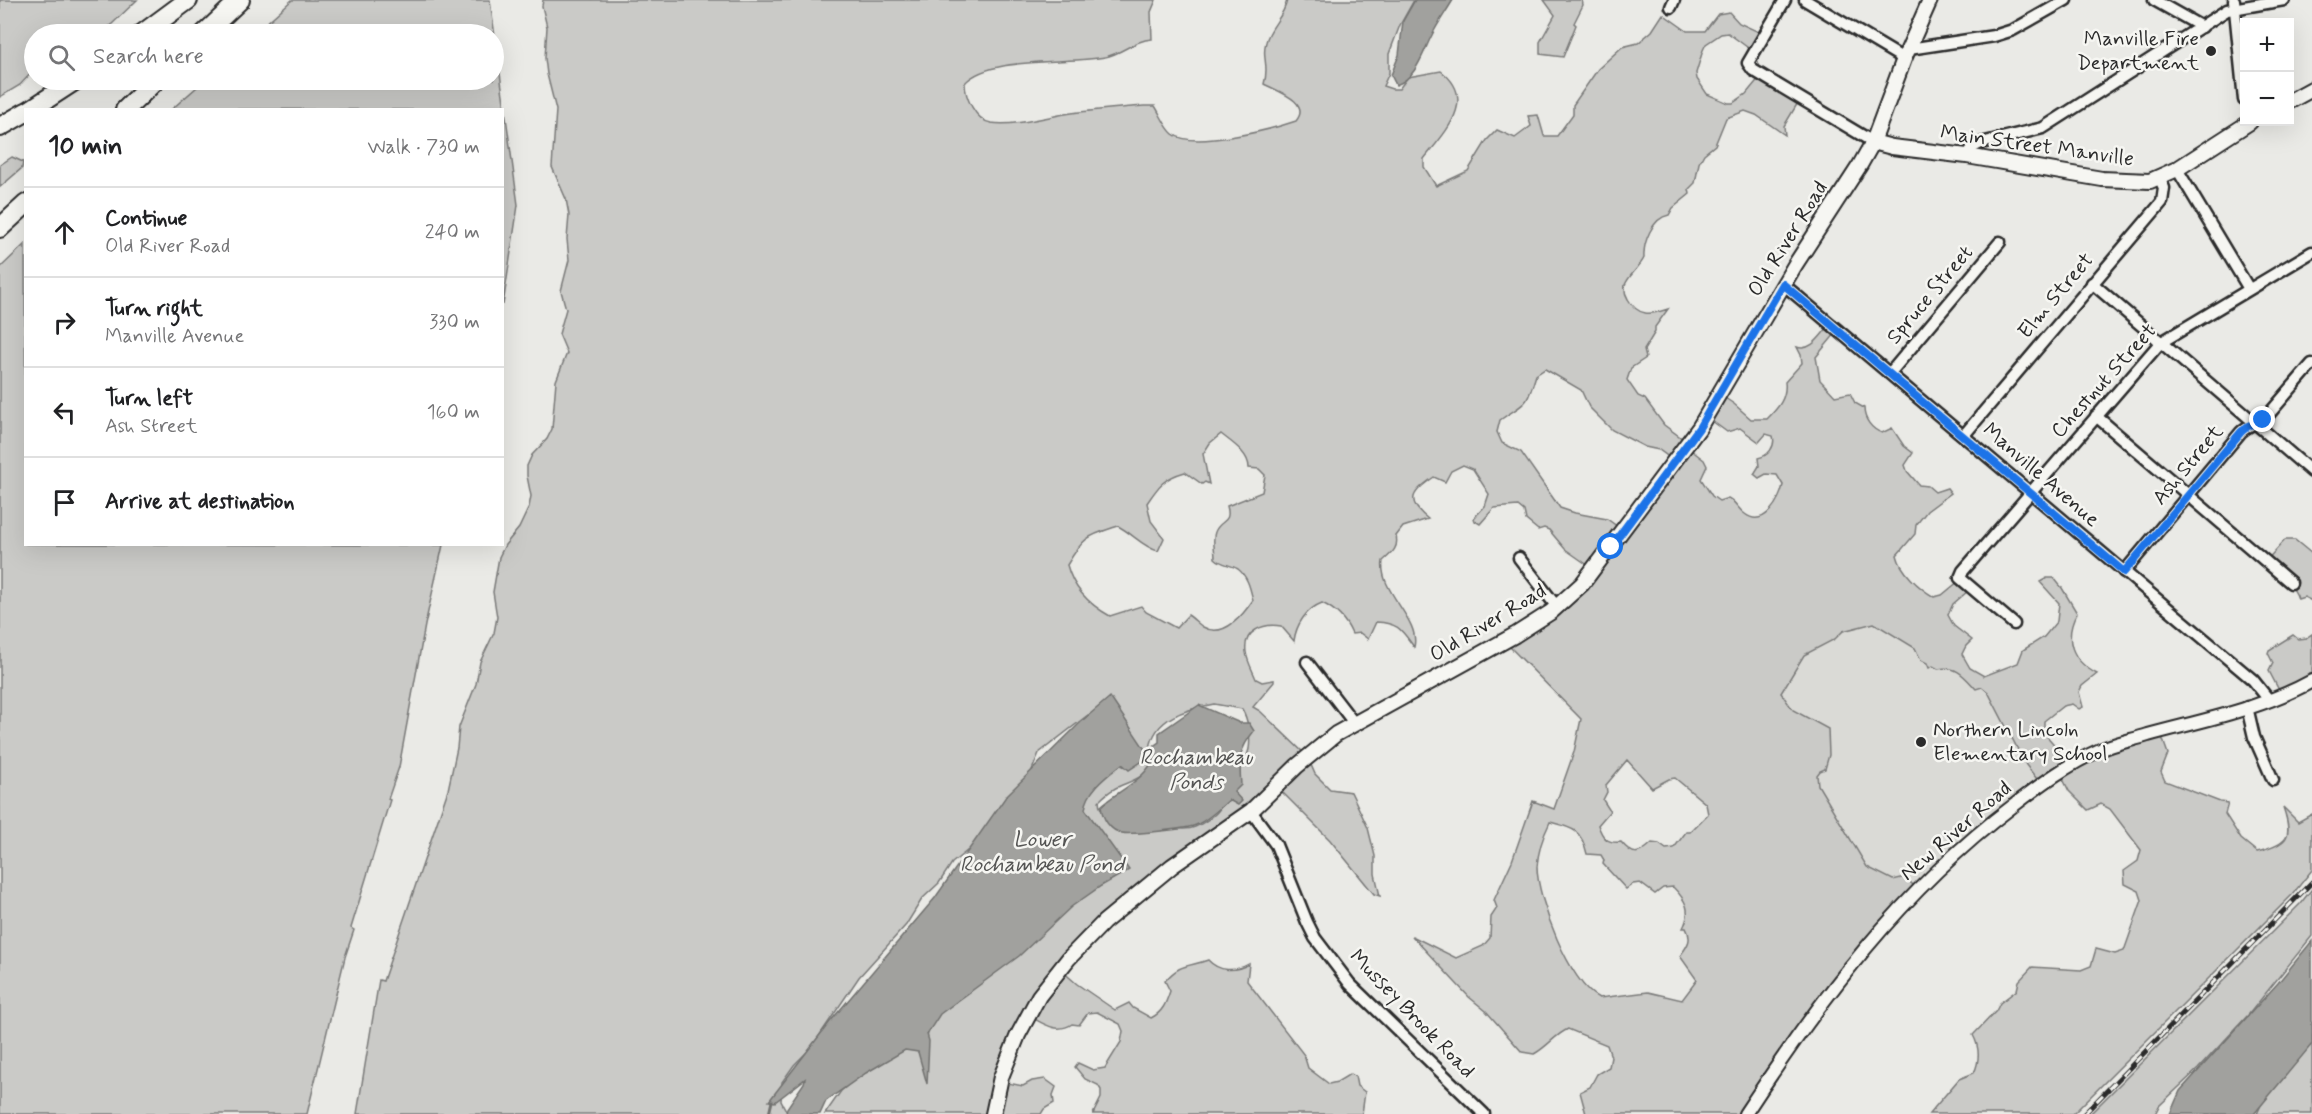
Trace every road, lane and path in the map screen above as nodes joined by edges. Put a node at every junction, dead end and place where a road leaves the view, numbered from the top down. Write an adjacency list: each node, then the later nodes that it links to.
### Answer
1 (188, 0): 10 (highway)
2 (240, 0): 11 (highway)
3 (1785, 0): 24 (street)
4 (1805, 0): 13 (street)
5 (1930, 0): 13 (main road, Old River Road)
6 (2066, 0): 13 (street)
7 (2154, 0): 12 (street)
8 (2284, 0): 9 (street)
9 (2235, 4): 12 (street); 14 (street)
10 (156, 24)
11 (215, 24)
12 (2202, 27): 25 (street)
13 (1906, 54): 24 (main road, Old River Road)
14 (2241, 72)
15 (2312, 89): 18 (main road)
16 (61, 90): 19 (highway)
17 (146, 90): 20 (highway)
18 (2294, 98)
19 (33, 108)
20 (127, 108)
21 (24, 113): 23 (highway)
22 (2242, 126): 26 (main road, Main Street Manville)
23 (0, 127)
24 (1873, 142): 25 (main road, Main Street Manville); 33 (main road, Old River Road)
25 (1967, 156): 27 (main road, Main Street Manville)
26 (2177, 170): 27 (main road, Main Street Manville); 34 (street)
27 (2160, 179): 32 (street, Elm Street)
28 (24, 206): 29 (highway)
29 (0, 228)
30 (2000, 242): 37 (street, Spruce Street)
31 (2312, 252): 34 (street, Chestnut Street)
32 (2092, 283): 35 (street); 40 (street, Elm Street)
33 (1783, 284): 37 (street, Manville Avenue); 47 (main road, Old River Road)
34 (2249, 289): 35 (street, Chestnut Street)
35 (2160, 343): 38 (street, Chestnut Street); 39 (street)
36 (2312, 364): 39 (street, Ash Street)
37 (1890, 373): 40 (street, Manville Avenue)
38 (2096, 416): 42 (street, Chestnut Street); 43 (street)
39 (2254, 424): 41 (street); 43 (street, Ash Street)
40 (1964, 435): 42 (street, Manville Avenue)
41 (2312, 472)
42 (2031, 493): 45 (street, Manville Avenue); 48 (street, Chestnut Street)
43 (2188, 495): 45 (street, Ash Street); 46 (street)
44 (1519, 558): 47 (street)
45 (2124, 572): 51 (street, Manville Avenue)
46 (2291, 583)
47 (1557, 607): 53 (main road, Old River Road)
48 (2013, 624)
49 (1307, 662): 53 (street)
50 (2312, 681): 51 (street, New River Road)
51 (2269, 700): 52 (street, New River Road)
52 (2247, 707): 54 (street); 58 (street, New River Road)
53 (1354, 723): 55 (main road, Old River Road)
54 (2273, 780)
55 (1251, 811): 56 (street, Mussey Brook Road); 57 (main road, Old River Road)
56 (1481, 1113)
57 (993, 1114)
58 (1745, 1114)

